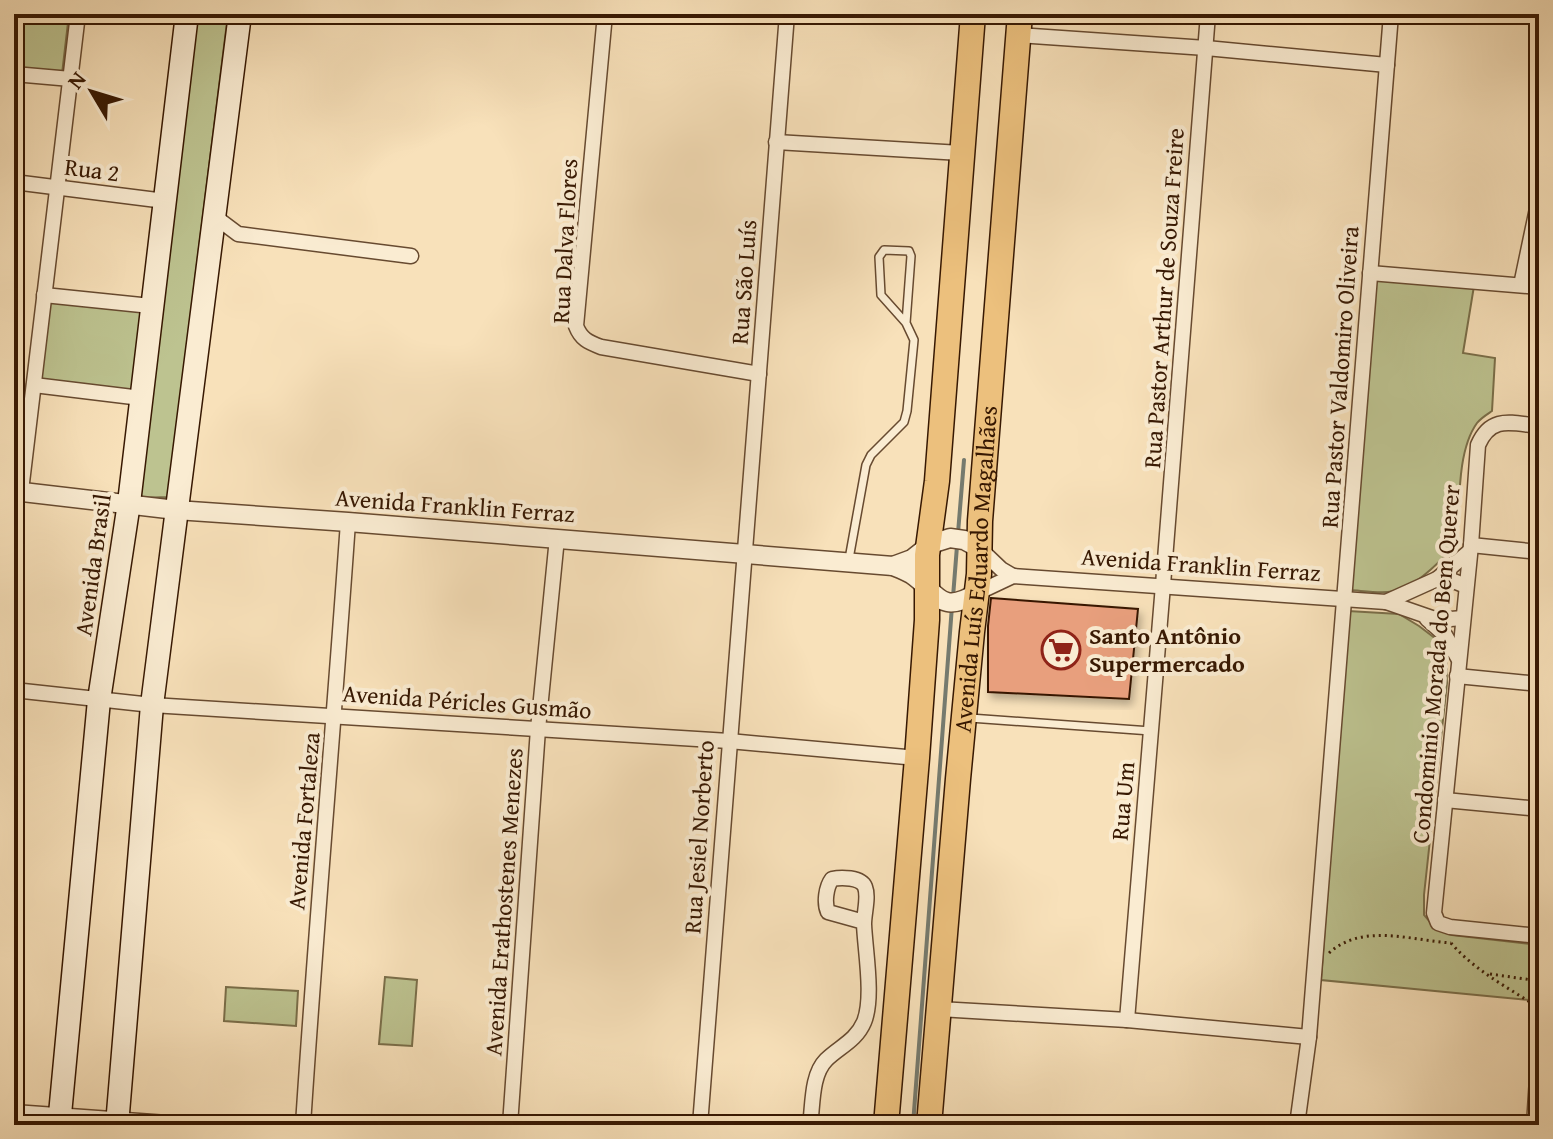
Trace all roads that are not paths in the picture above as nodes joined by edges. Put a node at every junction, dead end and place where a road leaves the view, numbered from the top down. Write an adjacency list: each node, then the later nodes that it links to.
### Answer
1 (78, 14): 13 (street)
2 (187, 14): 19 (main road, Avenida Brasil)
3 (240, 14): 20 (main road)
4 (605, 14): 30 (street, Rua Dalva Flores)
5 (787, 14): 14 (street, Rua São Luís)
6 (973, 14): 15 (main road, Avenida Luís Eduardo Magalhães)
7 (1208, 14): 10 (street, Rua Pastor Arthur de Souza Freire)
8 (1391, 14): 11 (street, Rua Pastor Valdomiro Oliveira)
9 (1019, 24): 10 (street); 40 (main road, Avenida Luís Eduardo Magalhães)
10 (1206, 48): 11 (street); 48 (street, Rua Pastor Arthur de Souza Freire)
11 (1387, 65): 24 (street, Rua Pastor Valdomiro Oliveira)
12 (14, 74): 13 (street)
13 (71, 79): 17 (street)
14 (776, 142): 15 (street); 30 (street, Rua São Luís)
15 (961, 153): 39 (main road, Avenida Luís Eduardo Magalhães)
16 (14, 182): 17 (street, Rua 2)
17 (58, 187): 19 (street, Rua 2); 27 (street)
18 (1539, 199): 25 (street)
19 (165, 201): 28 (main road, Avenida Brasil)
20 (214, 216): 21 (street); 22 (main road)
21 (238, 234): 22 (street); 23 (street)
22 (209, 251): 36 (main road)
23 (411, 256)
24 (1370, 273): 25 (street); 52 (street, Rua Pastor Valdomiro Oliveira)
25 (1521, 285): 26 (street)
26 (1539, 287)
27 (44, 295): 28 (street); 31 (street)
28 (151, 306): 32 (main road, Avenida Brasil)
29 (906, 323): 29 (lane); 44 (lane)
30 (759, 374): 43 (street, Rua São Luís)
31 (34, 385): 32 (street); 34 (street)
32 (141, 398): 35 (main road, Avenida Brasil)
33 (1539, 426): 41 (street, Condominio Morada do Bem Querer)
34 (17, 491): 35 (street, Avenida Franklin Ferraz)
35 (129, 503): 36 (street, Avenida Franklin Ferraz); 59 (main road, Avenida Brasil)
36 (176, 510): 37 (street, Avenida Franklin Ferraz); 60 (main road)
37 (348, 522): 38 (street, Avenida Franklin Ferraz); 61 (street, Avenida Fortaleza)
38 (557, 538): 43 (street, Avenida Franklin Ferraz); 63 (street, Avenida Erathostenes Menezes)
39 (933, 543): 40 (street); 45 (street); 50 (main road, Avenida Luís Eduardo Magalhães)
40 (976, 546): 46 (street); 51 (main road, Avenida Luís Eduardo Magalhães)
41 (1471, 548): 42 (street); 47 (street, Avenida Franklin Ferraz); 49 (street, Condominio Morada do Bem Querer)
42 (1539, 552)
43 (743, 553): 44 (street, Avenida Franklin Ferraz); 65 (street, Rua Jesiel Norberto)
44 (849, 562): 45 (street, Avenida Franklin Ferraz)
45 (893, 566): 50 (street)
46 (1013, 576): 48 (street, Avenida Franklin Ferraz); 51 (street)
47 (1437, 579): 49 (street); 53 (street, Avenida Franklin Ferraz)
48 (1163, 585): 52 (street, Avenida Franklin Ferraz); 64 (street, Rua Um)
49 (1466, 586): 55 (street, Condominio Morada do Bem Querer)
50 (932, 594): 51 (street); 66 (main road, Avenida Luís Eduardo Magalhães)
51 (971, 596): 62 (main road, Avenida Luís Eduardo Magalhães)
52 (1346, 600): 53 (street, Avenida Franklin Ferraz); 73 (street, Rua Pastor Valdomiro Oliveira)
53 (1386, 602): 54 (street, Avenida Franklin Ferraz)
54 (1423, 616): 55 (street, Avenida Franklin Ferraz); 56 (street)
55 (1463, 618): 56 (street, Condominio Morada do Bem Querer)
56 (1458, 668): 57 (street); 67 (street, Condominio Morada do Bem Querer)
57 (1539, 684)
58 (14, 690): 59 (street, Avenida Péricles Gusmão)
59 (99, 700): 60 (street, Avenida Péricles Gusmão); 76 (main road, Avenida Brasil)
60 (152, 705): 61 (street, Avenida Péricles Gusmão); 77 (main road)
61 (335, 715): 63 (street, Avenida Péricles Gusmão); 79 (street, Avenida Fortaleza)
62 (963, 718): 64 (lane); 71 (main road, Avenida Luís Eduardo Magalhães)
63 (538, 729): 65 (street, Avenida Péricles Gusmão); 80 (street, Avenida Erathostenes Menezes)
64 (1151, 731): 72 (street, Rua Um)
65 (729, 741): 66 (street, Avenida Péricles Gusmão); 81 (street, Rua Jesiel Norberto)
66 (917, 758): 83 (main road, Avenida Luís Eduardo Magalhães)
67 (1445, 800): 68 (street); 70 (street, Condominio Morada do Bem Querer)
68 (1539, 809)
69 (864, 922): 82 (street)
70 (1539, 936)
71 (939, 1009): 72 (street); 84 (main road, Avenida Luís Eduardo Magalhães)
72 (1127, 1020): 73 (street)
73 (1309, 1037): 85 (street, Rua Pastor Valdomiro Oliveira)
74 (1539, 1048): 86 (street)
75 (14, 1112): 76 (street)
76 (60, 1121): 77 (street)
77 (117, 1122): 78 (street)
78 (195, 1125)
79 (303, 1125)
80 (510, 1125)
81 (700, 1125)
82 (810, 1125)
83 (886, 1125)
84 (929, 1125)
85 (1297, 1125)
86 (1534, 1125)

